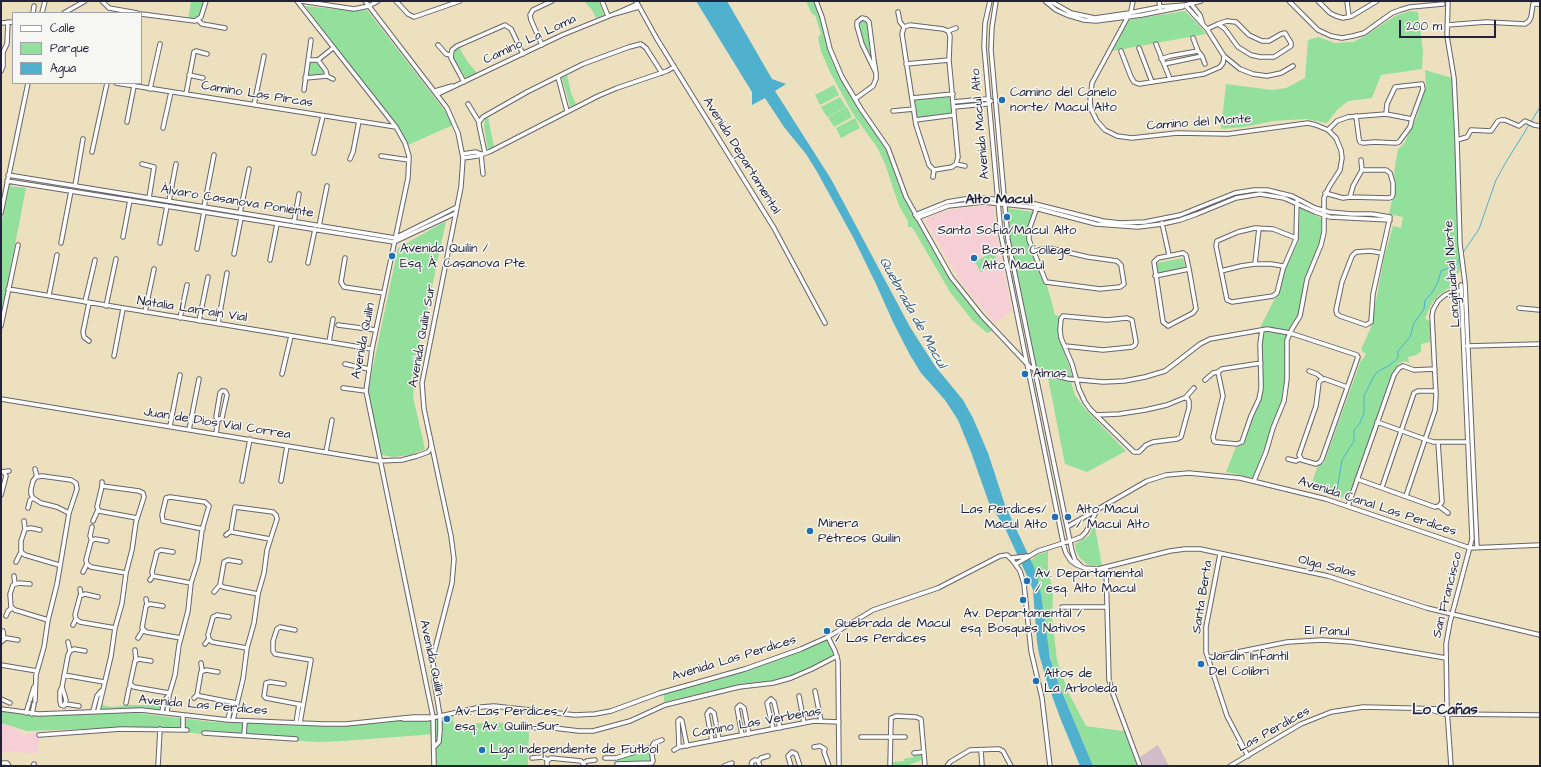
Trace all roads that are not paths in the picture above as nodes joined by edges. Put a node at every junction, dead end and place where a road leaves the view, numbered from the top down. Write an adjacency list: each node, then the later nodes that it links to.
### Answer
1 (45, 1): 37 (street)
2 (84, 1): 38 (street)
3 (103, 1): 39 (street)
4 (205, 1): 46 (street)
5 (297, 1): 64 (street, Avenida Quilín)
6 (300, 1): 33 (street)
7 (365, 1): 33 (street, Avenida Quilín Sur)
8 (378, 1): 33 (street)
9 (396, 1): 35 (street)
10 (401, 1): 35 (street)
11 (460, 1): 35 (street)
12 (552, 1): 61 (street)
13 (602, 1): 43 (street)
14 (816, 1): 108 (street)
15 (990, 1): 109 (street, Avenida Macul Alto)
16 (996, 1): 110 (street, Avenida Macul Alto)
17 (1045, 1): 45 (street)
18 (1050, 1): 41 (street)
19 (1133, 1): 41 (street, Camino del Monte)
20 (1159, 1): 34 (street)
21 (1201, 1): 28 (street)
22 (1289, 1): 29 (street)
23 (1318, 1): 44 (street)
24 (1347, 1): 44 (street)
25 (1377, 1): 44 (street)
26 (1448, 1): 52 (street, Longitudinal Norte)
27 (637, 4): 43 (street, Camino La Loma); 82 (street, Avenida Departamental)
28 (1191, 4): 31 (street); 51 (street)
29 (1443, 4)
30 (1540, 4): 52 (street)
31 (1184, 5): 34 (street); 51 (street)
32 (34, 6): 36 (street)
33 (369, 6): 102 (street, Avenida Quilín Sur)
34 (1160, 9): 41 (street); 45 (street)
35 (406, 11)
36 (33, 12)
37 (42, 12)
38 (66, 12)
39 (132, 12)
40 (898, 12): 53 (street)
41 (1129, 13): 45 (street, Camino del Monte)
42 (142, 14): 46 (street)
43 (608, 16): 61 (street, Camino La Loma)
44 (1349, 17)
45 (1126, 18): 130 (street, Camino del Monte)
46 (198, 20): 54 (street)
47 (8, 22): 48 (street); 49 (street); 83 (street)
48 (12, 22)
49 (1, 23)
50 (1218, 24): 50 (street); 56 (street)
51 (1204, 25): 56 (street)
52 (1447, 25): 132 (street, Longitudinal Norte)
53 (904, 27): 57 (street); 78 (street)
54 (225, 28)
55 (956, 28): 57 (street)
56 (1207, 28): 73 (street)
57 (948, 31): 77 (street)
58 (1193, 38): 67 (street)
59 (311, 40): 75 (street)
60 (160, 44): 100 (street)
61 (542, 44): 69 (street, Camino La Loma)
62 (1156, 44): 74 (street)
63 (438, 45): 70 (street)
64 (333, 48): 76 (street); 129 (street, Avenida Quilín)
65 (1139, 48): 94 (street)
66 (1121, 50): 94 (street)
67 (1198, 51): 72 (street); 74 (street)
68 (207, 54): 86 (street)
69 (523, 54): 70 (street); 93 (street, Camino La Loma)
70 (450, 55): 93 (street)
71 (264, 56): 113 (street)
72 (1202, 56): 79 (street); 80 (street)
73 (1224, 56): 81 (street); 92 (street)
74 (1161, 59): 79 (street)
75 (308, 60): 76 (street); 89 (street)
76 (318, 60): 87 (street)
77 (949, 60): 78 (street); 106 (street)
78 (906, 64): 107 (street)
79 (1164, 64): 92 (street)
80 (1204, 64)
81 (1293, 66)
82 (674, 67): 84 (street); 227 (street, Avenida Departamental)
83 (1, 71)
84 (662, 73): 90 (street); 116 (street)
85 (876, 73): 85 (street); 108 (street)
86 (189, 75): 88 (street); 104 (street)
87 (327, 76): 89 (street); 91 (street)
88 (203, 78)
89 (306, 78): 101 (street)
90 (558, 78): 116 (street); 126 (street)
91 (333, 79)
92 (1170, 79): 94 (street)
93 (464, 82): 99 (street, Camino La Loma)
94 (1152, 82)
95 (28, 84): 150 (street)
96 (107, 84): 133 (street)
97 (122, 84): 98 (street, Camino Las Pircas)
98 (134, 86): 100 (street, Camino Las Pircas); 124 (street)
99 (455, 86): 102 (street, Camino La Loma); 105 (street, Camino La Loma)
100 (150, 88): 103 (street, Camino Las Pircas)
101 (304, 90)
102 (435, 91): 105 (street, Avenida Quilín Sur)
103 (171, 92): 104 (street, Camino Las Pircas); 128 (street)
104 (186, 94): 113 (street, Camino Las Pircas)
105 (438, 94): 138 (street, Avenida Quilín Sur)
106 (953, 94): 107 (street); 111 (street)
107 (912, 98): 115 (street)
108 (855, 99): 178 (street)
109 (990, 101): 110 (street); 111 (street); 114 (street); 165 (street, Avenida Macul Alto)
110 (996, 101): 166 (street, Avenida Macul Alto)
111 (953, 102): 114 (street)
112 (468, 104): 126 (street)
113 (254, 105): 120 (street, Camino Las Pircas)
114 (954, 107): 119 (street)
115 (914, 109): 117 (street); 123 (street)
116 (567, 111): 135 (street)
117 (893, 111)
118 (1386, 114): 121 (street); 122 (street); 122 (street)
119 (954, 115): 123 (street); 144 (street)
120 (323, 116): 125 (street, Camino Las Pircas); 134 (street)
121 (1356, 116): 122 (street); 130 (street)
122 (1412, 119)
123 (915, 120): 147 (street)
124 (127, 122)
125 (359, 122): 129 (street, Camino Las Pircas); 139 (street)
126 (479, 122): 135 (street)
127 (1540, 126): 132 (street)
128 (163, 128)
129 (396, 128): 140 (street, Avenida Quilín)
130 (1328, 130): 159 (street)
131 (83, 139): 154 (street)
132 (1457, 140): 239 (street, Longitudinal Norte)
133 (92, 152)
134 (314, 152)
135 (482, 154): 138 (street); 149 (street)
136 (214, 155): 170 (street)
137 (381, 156): 140 (street)
138 (462, 156): 171 (street, Avenida Quilín Sur)
139 (350, 159)
140 (409, 160): 189 (street, Avenida Quilín)
141 (1361, 160): 148 (street)
142 (142, 164): 161 (street)
143 (176, 164): 164 (street)
144 (956, 164): 145 (street); 147 (street)
145 (964, 166)
146 (249, 169): 175 (street)
147 (934, 170): 151 (street)
148 (1362, 170): 160 (street); 160 (street)
149 (483, 174)
150 (8, 175): 152 (street); 153 (street, Álvaro Casanova Poniente)
151 (933, 177)
152 (7, 181): 156 (street, Álvaro Casanova Poniente); 174 (street)
153 (61, 184): 154 (street, Álvaro Casanova Poniente); 156 (street)
154 (75, 186): 161 (street, Álvaro Casanova Poniente)
155 (327, 186): 184 (street)
156 (60, 189): 157 (street, Álvaro Casanova Poniente)
157 (71, 191): 162 (street, Álvaro Casanova Poniente); 191 (street)
158 (300, 194): 180 (street)
159 (1325, 194): 160 (street); 177 (street)
160 (1350, 197)
161 (149, 198): 164 (street, Álvaro Casanova Poniente)
162 (130, 200): 168 (street, Álvaro Casanova Poniente); 187 (street)
163 (1298, 200): 177 (street); 181 (street); 188 (street)
164 (168, 201): 167 (street, Álvaro Casanova Poniente)
165 (998, 201): 166 (street); 178 (street); 244 (street, Avenida Macul Alto)
166 (1004, 201): 169 (street); 247 (street, Avenida Macul Alto)
167 (185, 204): 170 (street, Álvaro Casanova Poniente); 172 (street)
168 (167, 206): 172 (street, Álvaro Casanova Poniente); 190 (street)
169 (1037, 206): 181 (street); 194 (street)
170 (204, 207): 175 (street, Álvaro Casanova Poniente)
171 (457, 207): 176 (street, Avenida Quilín Sur); 189 (street)
172 (185, 209): 173 (street, Álvaro Casanova Poniente)
173 (204, 212): 179 (street, Álvaro Casanova Poniente); 193 (street)
174 (1, 213)
175 (240, 213): 182 (street, Álvaro Casanova Poniente)
176 (456, 213): 189 (street); 273 (street, Avenida Quilín Sur)
177 (1324, 213): 195 (street); 233 (street)
178 (916, 217): 244 (street)
179 (241, 218): 183 (street, Álvaro Casanova Poniente); 196 (street)
180 (294, 222): 182 (street, Álvaro Casanova Poniente); 184 (street, Álvaro Casanova Poniente)
181 (1162, 222): 198 (street)
182 (289, 223): 183 (street, Álvaro Casanova Poniente); 186 (street, Álvaro Casanova Poniente)
183 (277, 224): 202 (street)
184 (319, 226): 189 (street, Álvaro Casanova Poniente)
185 (1259, 228): 188 (street); 204 (street); 208 (street)
186 (315, 229): 189 (street, Álvaro Casanova Poniente); 203 (street)
187 (123, 237)
188 (1296, 238): 205 (street)
189 (394, 240): 216 (street, Avenida Quilín)
190 (160, 242)
191 (61, 243)
192 (18, 244): 214 (street)
193 (196, 249)
194 (1034, 251): 194 (street)
195 (1382, 253): 195 (street)
196 (234, 254)
197 (57, 255): 217 (street)
198 (1169, 255): 207 (street); 210 (street)
199 (345, 258): 216 (street)
200 (116, 259): 219 (street)
201 (94, 260): 218 (street)
202 (270, 260)
203 (308, 263)
204 (1255, 264): 205 (street); 208 (street)
205 (1284, 266): 208 (street)
206 (154, 269): 223 (street)
207 (1189, 269): 210 (street); 210 (street)
208 (1221, 271)
209 (227, 272): 228 (street)
210 (1155, 276)
211 (208, 278): 226 (street)
212 (187, 285): 224 (street)
213 (1460, 285): 215 (street, Longitudinal Norte)
214 (8, 289): 217 (street, Natalia Larraín Vial); 230 (street)
215 (1461, 291): 246 (street); 275 (street, Longitudinal Norte)
216 (384, 294): 231 (street, Avenida Quilín)
217 (50, 296): 218 (street, Natalia Larraín Vial)
218 (87, 302): 219 (street, Natalia Larraín Vial); 235 (street)
219 (106, 306): 221 (street, Natalia Larraín Vial)
220 (1519, 308): 222 (street)
221 (123, 309): 223 (street, Natalia Larraín Vial); 241 (street)
222 (1540, 310)
223 (145, 312): 224 (street, Natalia Larraín Vial)
224 (180, 318): 226 (street, Natalia Larraín Vial)
225 (332, 319): 236 (street)
226 (199, 321): 228 (street, Natalia Larraín Vial)
227 (825, 323)
228 (218, 324): 234 (street, Natalia Larraín Vial)
229 (338, 325): 231 (street)
230 (1, 326)
231 (376, 330): 240 (street, Avenida Quilín)
232 (1262, 330): 233 (street); 243 (street); 254 (street)
233 (1290, 333): 258 (street); 290 (street)
234 (291, 336): 236 (street, Natalia Larraín Vial); 250 (street)
235 (89, 341)
236 (329, 342): 240 (street, Natalia Larraín Vial)
237 (1540, 344): 239 (street)
238 (1065, 346): 238 (street); 254 (street)
239 (1467, 346): 320 (street, Longitudinal Norte)
240 (372, 350): 245 (street, Avenida Quilín)
241 (114, 356)
242 (345, 364): 245 (street)
243 (1260, 364): 249 (street); 249 (street)
244 (1028, 365): 247 (street); 318 (street, Avenida Macul Alto)
245 (368, 369): 259 (street, Avenida Quilín)
246 (1435, 369): 260 (street); 266 (street)
247 (1035, 370): 254 (street); 308 (street, Avenida Macul Alto)
248 (1309, 371): 252 (street)
249 (1218, 372): 255 (street)
250 (282, 374)
251 (180, 375): 267 (street)
252 (1323, 379): 258 (street); 281 (street)
253 (199, 380): 268 (street)
254 (1076, 380): 263 (street)
255 (1205, 380)
256 (343, 388): 259 (street)
257 (1194, 388): 261 (street)
258 (1348, 388): 281 (street)
259 (366, 391): 282 (street, Avenida Quilín)
260 (1436, 391): 269 (street); 272 (street)
261 (1185, 398): 263 (street); 263 (street)
262 (1, 399): 267 (street, Juan de Dios Vial Correa)
263 (1096, 415)
264 (218, 420): 264 (street); 270 (street)
265 (332, 420): 277 (street)
266 (1377, 422): 269 (street); 287 (street)
267 (170, 426): 268 (street, Juan de Dios Vial Correa)
268 (189, 430): 270 (street, Juan de Dios Vial Correa)
269 (1402, 431): 272 (street); 291 (street)
270 (216, 434): 271 (street, Juan de Dios Vial Correa)
271 (250, 439): 276 (street, Juan de Dios Vial Correa); 288 (street)
272 (1426, 440): 274 (street); 293 (street)
273 (431, 441): 278 (street); 279 (street, Avenida Quilín Sur)
274 (1438, 442): 275 (street); 297 (street)
275 (1467, 442): 321 (street, Longitudinal Norte)
276 (288, 446): 277 (street, Juan de Dios Vial Correa); 289 (street)
277 (326, 452): 282 (street, Juan de Dios Vial Correa)
278 (428, 452): 279 (street); 282 (street, Juan de Dios Vial Correa)
279 (435, 458): 389 (street, Avenida Quilín Sur)
280 (1288, 459): 281 (street)
281 (1300, 459)
282 (379, 461): 390 (street, Avenida Quilín)
283 (35, 469): 286 (street)
284 (9, 471): 285 (street)
285 (2, 472): 292 (street)
286 (37, 477): 294 (street); 302 (street)
287 (1357, 479): 291 (street); 296 (street)
288 (242, 481)
289 (281, 481)
290 (1254, 481): 296 (street, Avenida Canal Las Perdices); 301 (street, Avenida Canal Las Perdices)
291 (1382, 487): 293 (street)
292 (1, 495)
293 (1406, 496): 297 (street)
294 (33, 498): 298 (street); 302 (street)
295 (233, 502): 299 (street)
296 (1348, 506): 321 (street, Avenida Canal Las Perdices)
297 (1439, 506): 303 (street)
298 (28, 508)
299 (234, 508): 312 (street); 314 (street)
300 (98, 510): 304 (street); 304 (street); 306 (street)
301 (1097, 510): 308 (street, Avenida Canal Las Perdices); 316 (street)
302 (69, 513): 331 (street)
303 (1448, 513)
304 (137, 518): 335 (street)
305 (24, 521): 310 (street)
306 (93, 521)
307 (92, 527): 315 (street)
308 (1067, 527): 316 (street, Avenida Macul Alto)
309 (203, 528): 309 (street); 339 (street)
310 (25, 529): 311 (street); 322 (street)
311 (40, 530)
312 (231, 531): 313 (street); 314 (street)
313 (226, 535)
314 (270, 539): 345 (street)
315 (92, 540): 317 (street); 329 (street)
316 (1070, 541): 318 (street); 332 (street, Avenida Macul Alto)
317 (107, 542)
318 (1064, 543): 326 (street); 332 (street, Avenida Macul Alto)
319 (1540, 545): 320 (street)
320 (1477, 547): 321 (street)
321 (1470, 548): 355 (street, San Francisco)
322 (22, 552): 327 (street); 331 (street)
323 (173, 552): 337 (street)
324 (1220, 554): 333 (street, Olga Salas); 355 (street, Olga Salas); 380 (street, Santa Berta)
325 (1011, 558): 326 (street, Avenida Las Perdices); 330 (street); 367 (street, Avenida Las Perdices)
326 (1019, 560): 330 (street)
327 (16, 562)
328 (240, 562): 342 (street)
329 (87, 564): 334 (street); 335 (street)
330 (1016, 564): 484 (street)
331 (59, 565): 360 (street)
332 (1082, 567): 333 (street)
333 (1106, 567): 352 (street)
334 (83, 572)
335 (126, 573): 362 (street)
336 (14, 576): 340 (street)
337 (153, 576): 338 (street); 339 (street)
338 (150, 580)
339 (191, 583): 369 (street)
340 (16, 584): 341 (street); 353 (street)
341 (30, 584)
342 (220, 585): 344 (street); 345 (street)
343 (80, 589): 346 (street)
344 (214, 592)
345 (258, 594): 375 (street)
346 (81, 595): 347 (street); 359 (street)
347 (98, 597)
348 (146, 599): 349 (street)
349 (147, 605): 350 (street); 363 (street)
350 (163, 606)
351 (1062, 607): 352 (street)
352 (1107, 607): 485 (street)
353 (12, 608): 356 (street); 360 (street)
354 (212, 612): 357 (street)
355 (1452, 615): 366 (street, Olga Salas); 381 (street, San Francisco)
356 (6, 616)
357 (213, 617): 358 (street); 370 (street)
358 (229, 617)
359 (76, 619): 361 (street); 362 (street)
360 (48, 620): 386 (street)
361 (73, 625)
362 (115, 628): 394 (street)
363 (143, 630): 368 (street); 369 (street)
364 (295, 630): 407 (street)
365 (3, 631): 371 (street)
366 (1540, 635)
367 (828, 637): 379 (street); 420 (street, Avenida Las Perdices)
368 (138, 638)
369 (181, 638): 400 (street)
370 (209, 639): 374 (street); 375 (street)
371 (2, 640): 372 (street)
372 (18, 640)
373 (68, 642): 377 (street)
374 (205, 644)
375 (247, 648): 406 (street)
376 (135, 650): 382 (street)
377 (70, 651): 378 (street); 391 (street)
378 (85, 651)
379 (837, 656): 426 (street); 429 (street, Avenida Las Perdices)
380 (1208, 658): 381 (street, El Panul); 455 (street, Santa Berta)
381 (1446, 658): 411 (street, San Francisco)
382 (136, 660): 383 (street); 396 (street)
383 (152, 661)
384 (201, 663): 387 (street)
385 (1, 665): 386 (street)
386 (37, 671): 397 (street)
387 (202, 671): 388 (street); 403 (street)
388 (218, 672)
389 (433, 672): 390 (street); 392 (street, Avenida Quilín Sur)
390 (424, 674): 393 (street, Avenida Quilín)
391 (64, 675): 394 (street); 408 (street)
392 (434, 680): 393 (street); 420 (street, Avenida Quilín Sur)
393 (426, 681): 421 (street, Avenida Quilín)
394 (104, 682): 398 (street)
395 (284, 684): 407 (street)
396 (131, 685): 400 (street); 405 (street)
397 (35, 686): 415 (street); 416 (street)
398 (102, 691): 412 (street); 414 (street)
399 (814, 691): 425 (street)
400 (169, 694): 413 (street); 413 (street)
401 (798, 696): 428 (street)
402 (1, 699): 404 (street)
403 (232, 702): 406 (street); 422 (street)
404 (10, 703)
405 (126, 703)
406 (236, 703): 423 (street)
407 (301, 704): 427 (street)
408 (79, 706)
409 (1, 708): 415 (street, Avenida Las Perdices)
410 (1425, 708): 411 (street, Las Perdices); 417 (street, Las Perdices); 455 (street, Las Perdices)
411 (1447, 709): 417 (street, San Francisco)
412 (98, 711): 413 (street, Avenida Las Perdices); 414 (street, Avenida Las Perdices)
413 (165, 711): 418 (street, Avenida Las Perdices)
414 (93, 712): 416 (street, Avenida Las Perdices)
415 (26, 713): 416 (street, Avenida Las Perdices)
416 (32, 714)
417 (1447, 714): 419 (street, Las Perdices); 487 (street, San Francisco)
418 (183, 715): 422 (street, Avenida Las Perdices); 431 (street, Avenida Las Perdices)
419 (1540, 715)
420 (440, 716): 421 (street, Avenida Las Perdices); 445 (street, Avenida Quilín Sur)
421 (433, 717): 427 (street, Avenida Las Perdices); 445 (street, Avenida Quilín)
422 (228, 720): 423 (street, Avenida Las Perdices)
423 (233, 720): 424 (street, Avenida Las Perdices)
424 (245, 721): 427 (street, Avenida Las Perdices); 437 (street)
425 (821, 721): 426 (street, Camino Las Verbenas); 428 (street, Camino Las Verbenas)
426 (839, 722): 478 (street)
427 (298, 723)
428 (804, 723): 430 (street, Camino Las Verbenas)
429 (532, 728)
430 (780, 728): 432 (street, Camino Las Verbenas); 432 (street)
431 (160, 729): 434 (street, Avenida Las Perdices); 469 (street)
432 (773, 729): 435 (street, Camino Las Verbenas)
433 (204, 733): 437 (street)
434 (39, 734)
435 (749, 734): 436 (street, Camino Las Verbenas); 436 (street)
436 (742, 735): 442 (street, Camino Las Verbenas)
437 (244, 736): 441 (street)
438 (861, 737): 440 (street)
439 (905, 737): 440 (street)
440 (891, 738): 452 (street); 479 (street)
441 (296, 739)
442 (719, 739): 444 (street, Camino Las Verbenas); 444 (street)
443 (662, 740): 449 (street)
444 (712, 741): 446 (street, Camino Las Verbenas)
445 (434, 746): 470 (street, Avenida Quilín)
446 (687, 746): 447 (street, Camino Las Verbenas); 447 (street)
447 (679, 747): 450 (street)
448 (814, 747): 477 (street)
449 (651, 749): 458 (street); 467 (street)
450 (674, 750)
451 (981, 750): 481 (street); 482 (street); 483 (street)
452 (924, 752): 453 (street); 480 (street)
453 (914, 753)
454 (768, 756): 461 (street)
455 (1248, 756): 486 (street, Las Perdices)
456 (532, 758): 459 (street)
457 (605, 758): 458 (street)
458 (616, 758): 465 (street)
459 (548, 760): 464 (street); 471 (street)
460 (595, 760): 464 (street)
461 (758, 761): 473 (street); 474 (street)
462 (1, 763): 468 (street)
463 (732, 763): 472 (street)
464 (584, 764)
465 (616, 765): 466 (street)
466 (631, 765): 467 (street)
467 (653, 765)
468 (9, 766)
469 (158, 766)
470 (434, 766)
471 (547, 766)
472 (724, 766)
473 (751, 766)
474 (760, 766)
475 (791, 766): 476 (street)
476 (800, 766)
477 (829, 766)
478 (839, 766)
479 (890, 766)
480 (925, 766)
481 (947, 766)
482 (982, 766)
483 (1011, 766)
484 (1050, 766)
485 (1140, 766)
486 (1230, 766)
487 (1450, 766)

